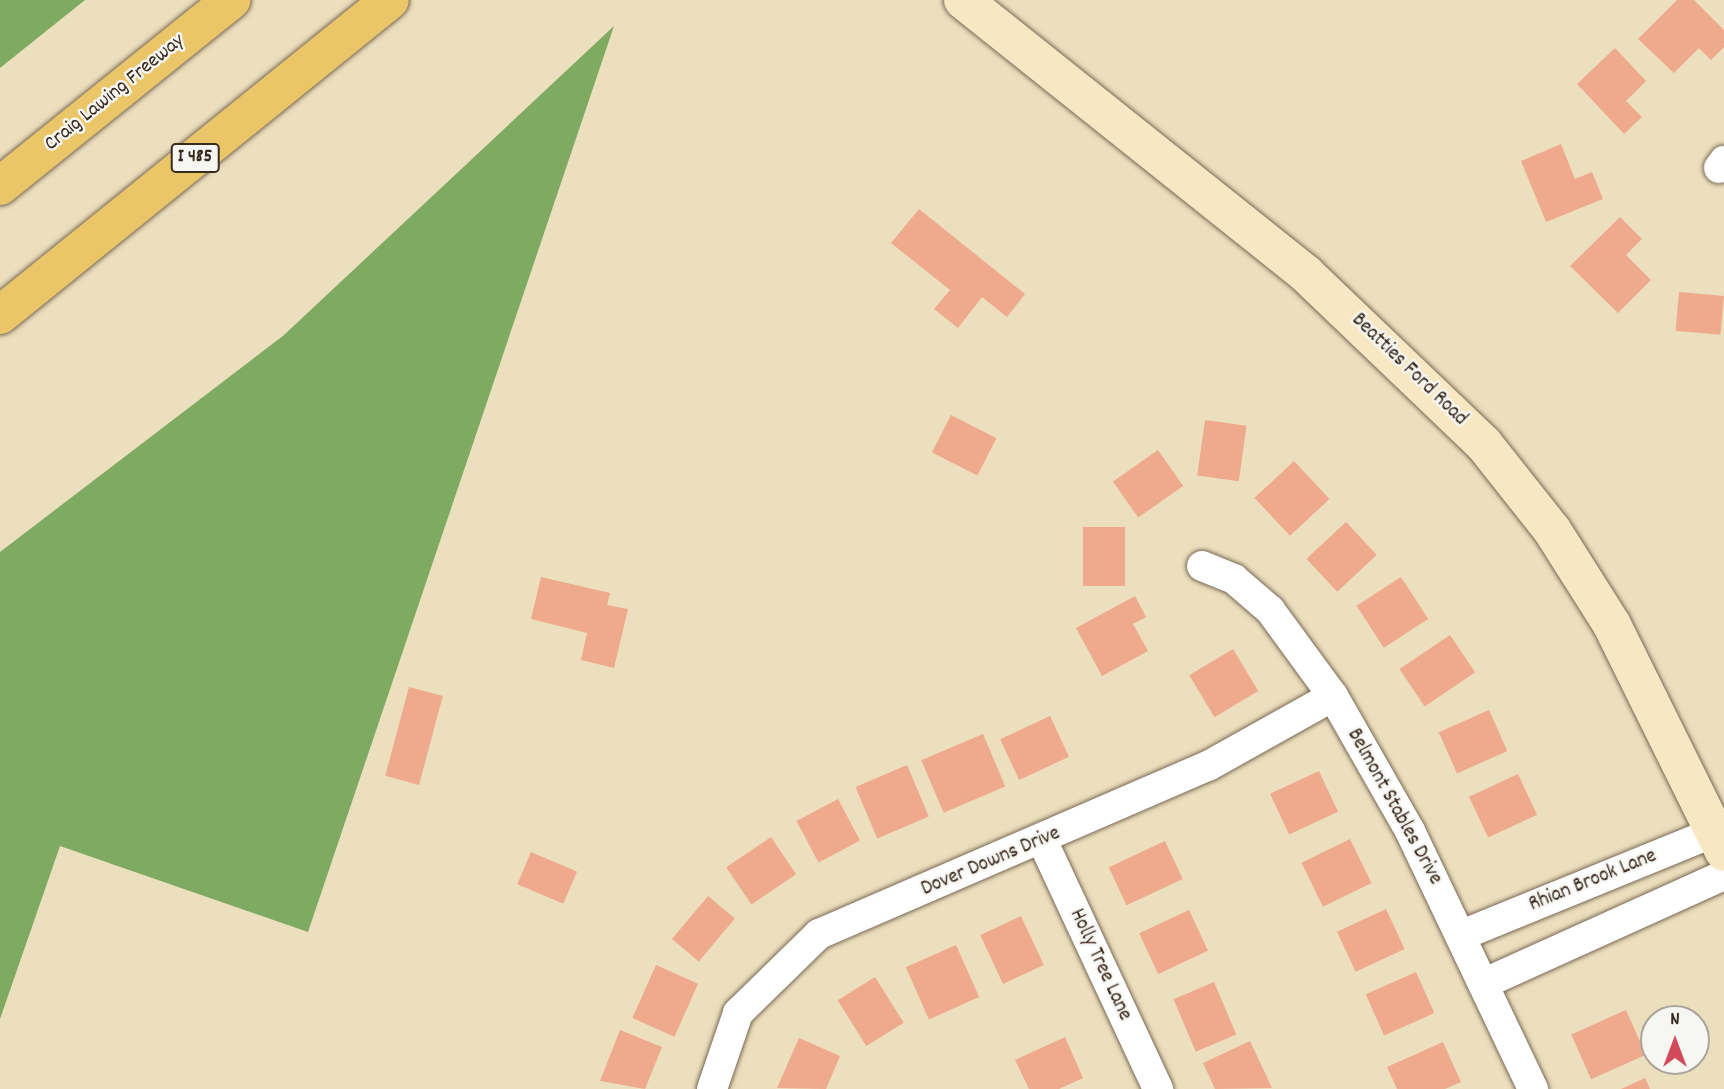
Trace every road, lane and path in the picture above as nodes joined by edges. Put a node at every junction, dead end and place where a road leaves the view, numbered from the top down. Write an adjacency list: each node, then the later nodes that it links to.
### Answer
1 (231, 0): 4 (highway, Craig Lawing Freeway)
2 (390, 0): 5 (highway, I 485)
3 (963, 0): 8 (main road, Beatties Ford Road)
4 (0, 186)
5 (0, 315)
6 (1202, 566): 7 (street, Belmont Stables Drive)
7 (1333, 696): 9 (street, Dover Downs Drive); 11 (street, Belmont Stables Drive)
8 (1721, 838): 11 (street, Rhian Brook Lane)
9 (1042, 840): 13 (street, Dover Downs Drive); 14 (street, Holly Tree Lane)
10 (1724, 875): 12 (street)
11 (1462, 935): 12 (street, Belmont Stables Drive)
12 (1485, 983): 15 (street, Belmont Stables Drive)
13 (712, 1089)
14 (1158, 1089)
15 (1533, 1089)

